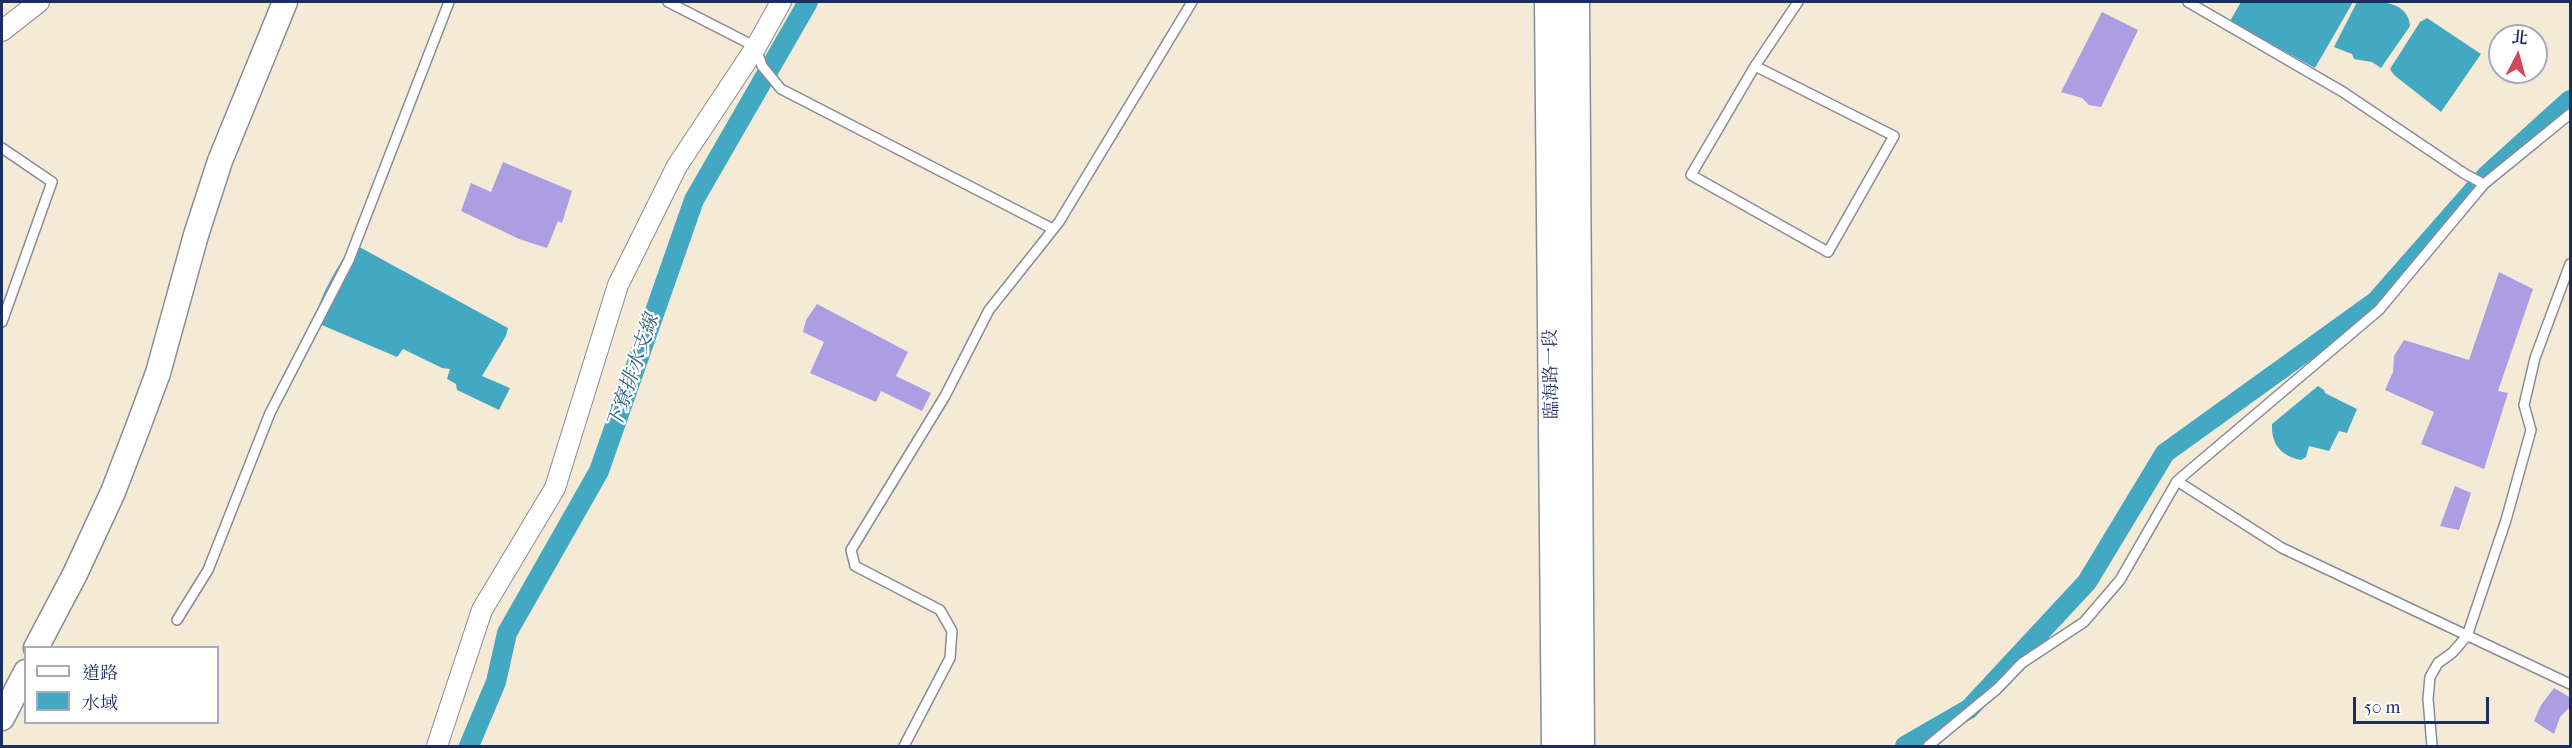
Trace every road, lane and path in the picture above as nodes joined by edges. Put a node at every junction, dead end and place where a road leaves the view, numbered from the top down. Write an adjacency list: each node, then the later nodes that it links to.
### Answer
1 (39, 2): 11 (street)
2 (285, 2): 23 (street)
3 (449, 2): 21 (lane)
4 (668, 2): 12 (lane)
5 (781, 2): 12 (street)
6 (1192, 2): 17 (lane)
7 (1550, 2): 29 (main road, 臨海路一段)
8 (1574, 2): 30 (main road, 臨海路一段)
9 (1798, 2): 13 (lane)
10 (2188, 2): 16 (lane)
11 (2, 31)
12 (756, 47): 17 (lane); 27 (street)
13 (1755, 66): 13 (lane)
14 (2571, 114): 16 (lane)
15 (2, 148): 19 (lane)
16 (2484, 184): 20 (lane)
17 (1053, 229): 28 (lane)
18 (2571, 264): 22 (lane)
19 (2, 322)
20 (2177, 481): 22 (lane); 31 (lane)
21 (177, 620)
22 (2467, 636): 24 (lane); 32 (lane)
23 (37, 646)
24 (2571, 684)
25 (14, 685): 26 (street)
26 (2, 718)
27 (437, 747)
28 (904, 747)
29 (1557, 747)
30 (1579, 747)
31 (1928, 747)
32 (2432, 747)

